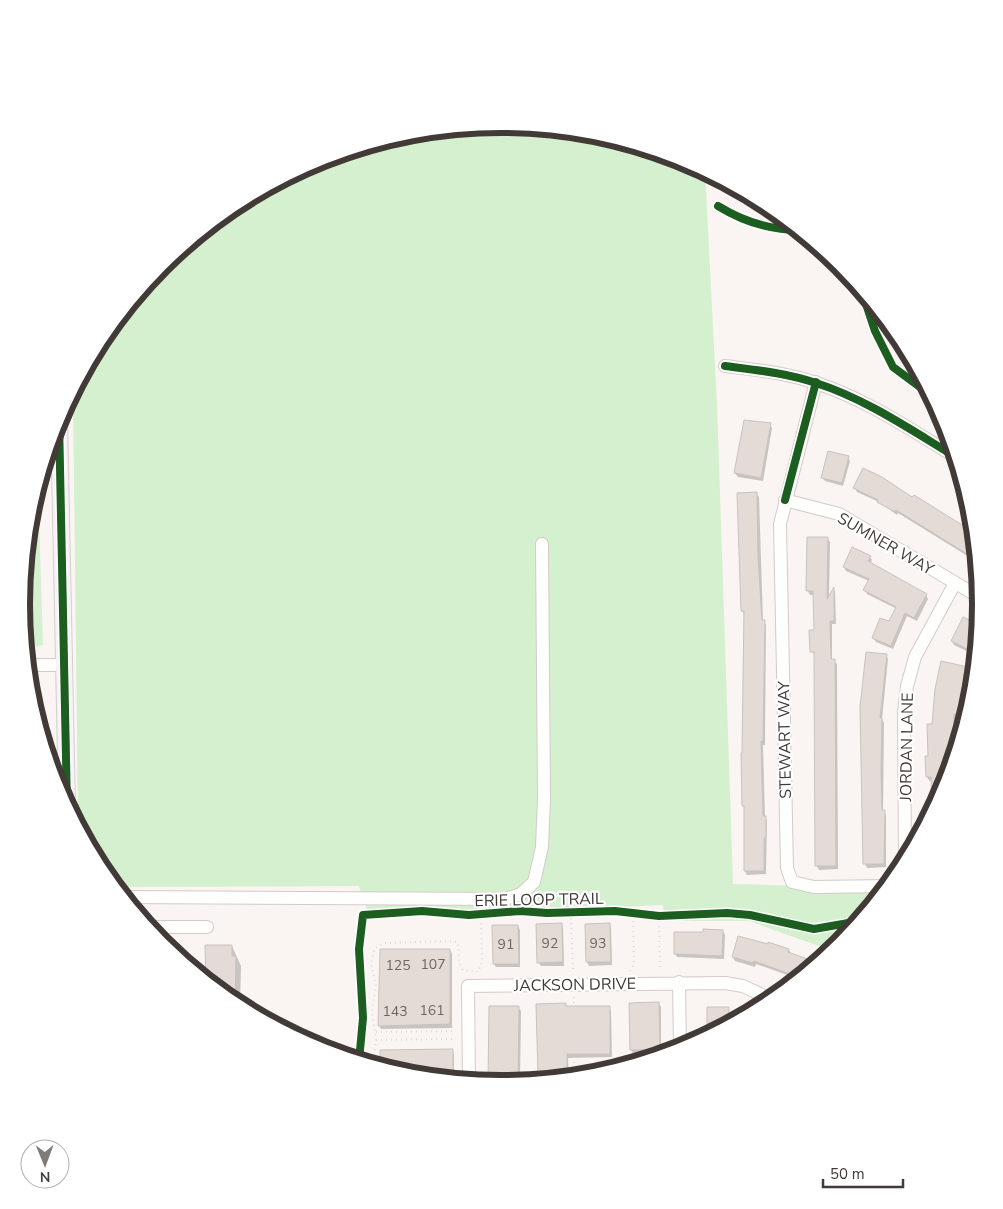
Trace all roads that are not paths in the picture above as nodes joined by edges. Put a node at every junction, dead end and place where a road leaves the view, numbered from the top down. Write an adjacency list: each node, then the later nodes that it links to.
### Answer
1 (726, 366): 2 (street)
2 (816, 382): 4 (street); 5 (street)
3 (59, 441): 9 (main road)
4 (948, 452)
5 (785, 500): 7 (street, SUMNER WAY); 13 (street, STEWART WAY)
6 (542, 544): 14 (street)
7 (955, 583): 8 (street, SUMNER WAY); 12 (street, JORDAN LANE)
8 (973, 593)
9 (64, 665): 10 (street); 11 (main road)
10 (34, 666)
11 (67, 786)
12 (905, 848)
13 (880, 886)
14 (131, 897)
15 (158, 927): 16 (street)
16 (207, 928)
17 (679, 982): 18 (street, JACKSON DRIVE); 19 (street); 20 (street, JACKSON DRIVE)
18 (764, 996)
19 (680, 1041)
20 (469, 1075)

